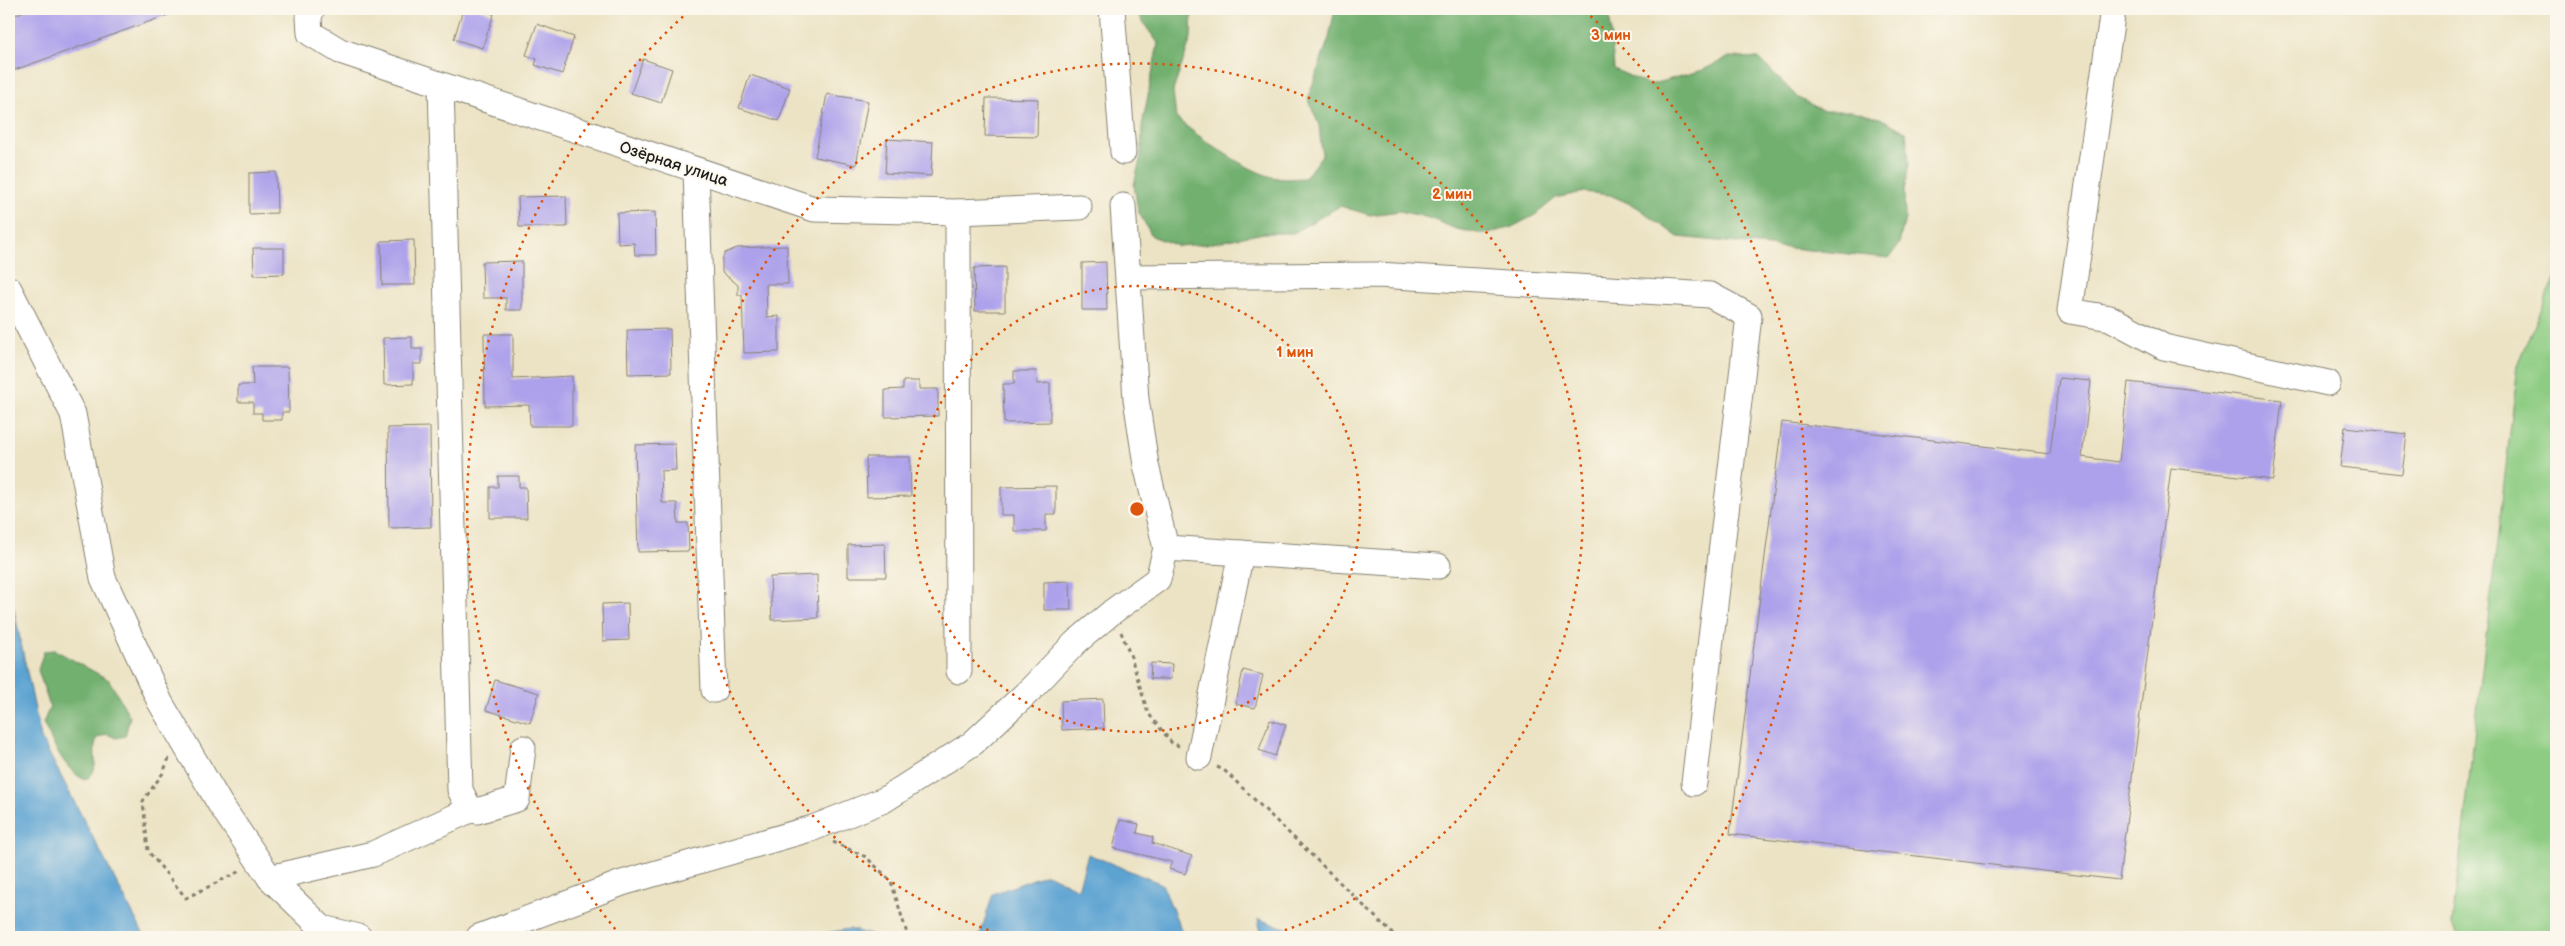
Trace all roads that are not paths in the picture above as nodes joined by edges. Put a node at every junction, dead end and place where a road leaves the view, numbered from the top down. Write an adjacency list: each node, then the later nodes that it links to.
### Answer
1 (312, 9): 4 (street, Озёрная улица)
2 (1112, 9): 5 (street)
3 (2113, 9): 12 (street)
4 (441, 85): 6 (street, Озёрная улица); 21 (street)
5 (1123, 152)
6 (696, 171): 9 (street, Озёрная улица); 17 (street)
7 (1123, 206): 10 (street)
8 (1079, 207): 9 (street, Озёрная улица)
9 (958, 212): 16 (street)
10 (1129, 276): 13 (street); 20 (street)
11 (9, 289): 22 (street)
12 (2328, 384)
13 (1166, 548): 14 (street); 24 (street)
14 (1241, 553): 15 (street); 19 (street)
15 (1438, 566)
16 (959, 670)
17 (714, 690)
18 (523, 748): 21 (street)
19 (1199, 757)
20 (1694, 782)
21 (470, 810): 22 (street)
22 (265, 870): 23 (street)
23 (359, 937)
24 (479, 937)

